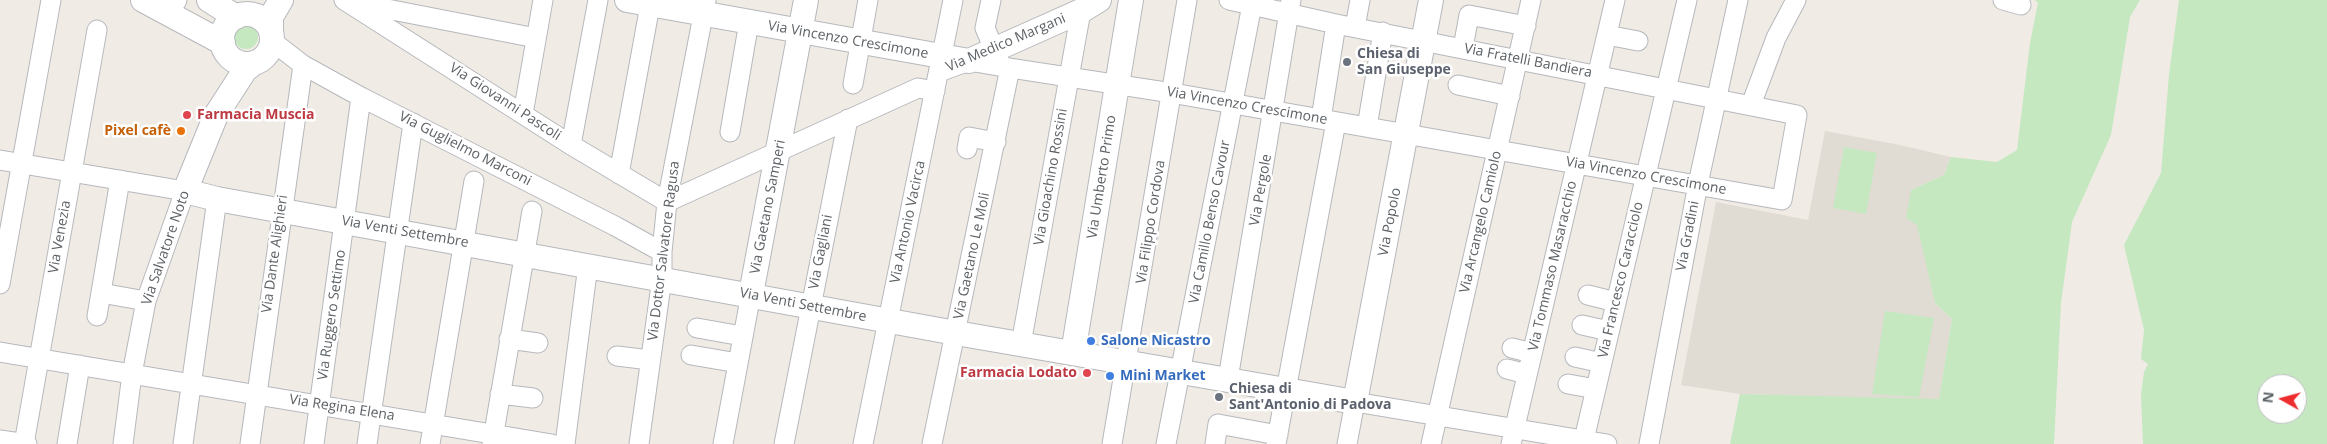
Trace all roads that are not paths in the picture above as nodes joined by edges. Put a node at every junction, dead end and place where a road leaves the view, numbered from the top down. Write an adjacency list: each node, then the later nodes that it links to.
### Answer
1 (51, 0): 82 (street)
2 (143, 0): 29 (street)
3 (209, 0): 31 (street)
4 (281, 0): 40 (street)
5 (344, 0): 41 (street); 67 (street, Via Giovanni Pascoli)
6 (544, 0): 41 (street)
7 (598, 0): 77 (street)
8 (628, 0): 24 (street, Via Vincenzo Crescimone)
9 (806, 0): 37 (street, Via Gaetano Samperi)
10 (868, 0): 43 (street)
11 (991, 0): 48 (street)
12 (1131, 0): 56 (street, Via Umberto Primo)
13 (1187, 0): 60 (street, Via Filippo Cordova)
14 (1229, 0): 25 (street, Via Fratelli Bandiera)
15 (1360, 0): 35 (street)
16 (1431, 0): 42 (street, Via Popolo)
17 (1531, 0): 34 (street, Via Arcangelo Camiolo)
18 (1615, 0): 39 (street, Via Tommaso Masaracchio)
19 (1687, 0): 58 (street, Via Francesco Caracciolo)
20 (1738, 0): 63 (street, Via Gradini)
21 (1796, 0): 65 (street)
22 (2002, 0): 27 (street)
23 (950, 1): 52 (street, Via Antonio Vacirca)
24 (651, 2): 30 (street, Via Vincenzo Crescimone); 85 (street)
25 (1253, 2): 28 (street, Via Fratelli Bandiera); 64 (street, Via Camillo Benso Cavour)
26 (1090, 5): 48 (street, Via Medico Margani); 54 (street, Via Gioachino Rossini)
27 (2021, 5)
28 (1290, 6): 33 (street, Via Fratelli Bandiera); 66 (street, Via Pergole)
29 (172, 7): 45 (street)
30 (704, 7): 32 (street, Via Vincenzo Crescimone); 92 (street, Via Dottor Salvatore Ragusa)
31 (245, 10): 40 (street); 45 (street)
32 (748, 22): 37 (street, Via Vincenzo Crescimone); 74 (street)
33 (1336, 24): 35 (street, Via Fratelli Bandiera); 71 (street)
34 (1526, 26): 46 (street); 47 (street, Via Arcangelo Camiolo)
35 (1355, 27): 38 (street, Via Fratelli Bandiera)
36 (97, 30): 84 (street, Via Venezia)
37 (801, 32): 43 (street, Via Vincenzo Crescimone); 80 (street, Via Gaetano Samperi)
38 (1383, 32): 42 (street, Via Fratelli Bandiera); 73 (street)
39 (1607, 35): 44 (street); 53 (street, Via Tommaso Masaracchio)
40 (271, 36): 49 (street); 51 (street, Via Guglielmo Marconi)
41 (536, 38): 67 (street)
42 (1424, 40): 46 (street, Via Fratelli Bandiera); 75 (street, Via Popolo)
43 (861, 41): 52 (street, Via Vincenzo Crescimone); 55 (street)
44 (1638, 41)
45 (224, 47): 49 (street); 68 (street)
46 (1463, 48): 47 (street, Via Fratelli Bandiera)
47 (1518, 59): 53 (street, Via Fratelli Bandiera); 61 (street, Via Arcangelo Camiolo)
48 (1002, 61): 50 (street, Via Medico Margani); 54 (street, Via Vincenzo Crescimone); 76 (street, Via Gaetano Le Moli)
49 (254, 62): 68 (street)
50 (969, 62): 52 (street, Via Vincenzo Crescimone)
51 (303, 65): 62 (street, Via Guglielmo Marconi); 93 (street, Via Dante Alighieri)
52 (940, 65): 59 (street, Via Antonio Vacirca)
53 (1598, 75): 58 (street, Via Fratelli Bandiera); 83 (street, Via Tommaso Masaracchio)
54 (1068, 77): 56 (street, Via Vincenzo Crescimone); 118 (street, Via Gioachino Rossini)
55 (853, 84)
56 (1117, 85): 60 (street, Via Vincenzo Crescimone); 122 (street, Via Umberto Primo)
57 (1458, 85): 61 (street)
58 (1666, 89): 63 (street, Via Fratelli Bandiera); 86 (street, Via Francesco Caracciolo)
59 (935, 91): 70 (street); 110 (street, Via Antonio Vacirca)
60 (1172, 93): 64 (street, Via Vincenzo Crescimone); 128 (street, Via Filippo Cordova)
61 (1510, 96): 79 (street, Via Arcangelo Camiolo)
62 (361, 97): 72 (street, Via Guglielmo Marconi); 95 (street, Via Ruggero Settimo)
63 (1716, 98): 65 (street, Via Fratelli Bandiera); 89 (street, Via Gradini)
64 (1234, 105): 66 (street, Via Vincenzo Crescimone); 133 (street, Via Camillo Benso Cavour)
65 (1751, 106): 69 (street, Via Fratelli Bandiera)
66 (1274, 111): 71 (street, Via Vincenzo Crescimone); 136 (street, Via Pergole)
67 (523, 114): 77 (street, Via Giovanni Pascoli)
68 (216, 115): 90 (street, Via Salvatore Noto)
69 (1797, 115): 89 (street, Via Vincenzo Crescimone)
70 (848, 120): 80 (street); 108 (street, Via Gagliani)
71 (1328, 120): 73 (street, Via Vincenzo Crescimone); 140 (street)
72 (413, 123): 96 (street); 98 (street, Via Guglielmo Marconi)
73 (1367, 126): 75 (street, Via Vincenzo Crescimone)
74 (730, 132)
75 (1407, 133): 79 (street, Via Vincenzo Crescimone); 144 (street, Via Popolo)
76 (996, 142): 78 (street); 114 (street, Via Gaetano Le Moli)
77 (571, 145): 85 (street, Via Giovanni Pascoli)
78 (967, 149)
79 (1498, 150): 83 (street, Via Vincenzo Crescimone); 147 (street, Via Arcangelo Camiolo)
80 (779, 151): 92 (street); 104 (street, Via Gaetano Samperi)
81 (0, 160): 82 (street, Via Venti Settembre)
82 (22, 163): 84 (street, Via Venti Settembre); 102 (street)
83 (1577, 164): 86 (street, Via Vincenzo Crescimone); 121 (street, Via Tommaso Masaracchio)
84 (72, 172): 87 (street, Via Venti Settembre); 126 (street, Via Venezia)
85 (619, 174): 92 (street, Via Giovanni Pascoli)
86 (1645, 175): 89 (street, Via Vincenzo Crescimone); 107 (street, Via Francesco Caracciolo)
87 (120, 180): 90 (street, Via Venti Settembre); 103 (street)
88 (474, 181): 97 (street)
89 (1698, 184): 176 (street, Via Gradini)
90 (185, 191): 91 (street, Via Venti Settembre); 106 (street, Via Salvatore Noto)
91 (217, 199): 93 (street, Via Venti Settembre); 137 (street)
92 (668, 202): 98 (street, Via Dottor Salvatore Ragusa)
93 (281, 210): 95 (street, Via Venti Settembre); 142 (street, Via Dante Alighieri)
94 (532, 211): 99 (street)
95 (345, 222): 96 (street, Via Venti Settembre); 145 (street, Via Ruggero Settimo)
96 (396, 231): 97 (street, Via Venti Settembre); 146 (street)
97 (463, 243): 99 (street, Via Venti Settembre); 148 (street)
98 (662, 252): 101 (street, Via Dottor Salvatore Ragusa)
99 (523, 254): 100 (street, Via Venti Settembre); 116 (street)
100 (588, 265): 101 (street, Via Venti Settembre); 164 (street)
101 (662, 278): 104 (street, Via Venti Settembre); 127 (street, Via Dottor Salvatore Ragusa)
102 (0, 284)
103 (101, 293): 106 (street); 109 (street)
104 (751, 294): 108 (street, Via Venti Settembre); 115 (street, Via Gaetano Samperi)
105 (1588, 295): 107 (street)
106 (146, 301): 134 (street, Via Salvatore Noto)
107 (1616, 302): 113 (street, Via Francesco Caracciolo)
108 (810, 306): 110 (street, Via Venti Settembre); 167 (street, Via Gagliani)
109 (97, 316)
110 (888, 321): 114 (street, Via Venti Settembre); 168 (street, Via Antonio Vacirca)
111 (1582, 325): 113 (street)
112 (697, 328): 115 (street)
113 (1609, 331): 130 (street, Via Francesco Caracciolo)
114 (956, 333): 118 (street, Via Venti Settembre); 169 (street, Via Gaetano Le Moli)
115 (742, 336): 129 (street, Via Gaetano Samperi)
116 (509, 339): 117 (street); 141 (street)
117 (538, 343)
118 (1021, 344): 122 (street, Via Venti Settembre)
119 (1512, 348): 121 (street)
120 (0, 352): 126 (street, Via Regina Elena)
121 (1532, 352): 135 (street, Via Tommaso Masaracchio)
122 (1073, 353): 128 (street, Via Venti Settembre)
123 (691, 355): 129 (street)
124 (617, 356): 127 (street)
125 (1575, 357): 130 (street)
126 (39, 358): 131 (street, Via Regina Elena); 155 (street, Via Venezia)
127 (650, 360): 165 (street, Via Dottor Salvatore Ragusa)
128 (1127, 361): 133 (street, Via Venti Settembre); 170 (street, Via Filippo Cordova)
129 (738, 363): 166 (street, Via Gaetano Samperi)
130 (1602, 363): 139 (street, Via Francesco Caracciolo)
131 (80, 365): 134 (street, Via Regina Elena); 156 (street)
132 (1507, 369): 135 (street)
133 (1180, 371): 136 (street, Via Venti Settembre); 171 (street, Via Camillo Benso Cavour)
134 (132, 374): 137 (street, Via Regina Elena); 157 (street, Via Salvatore Noto)
135 (1527, 374): 149 (street, Via Tommaso Masaracchio)
136 (1228, 379): 140 (street, Via Venti Settembre)
137 (191, 384): 142 (street, Via Regina Elena); 158 (street)
138 (1568, 384): 139 (street)
139 (1596, 389): 154 (street, Via Francesco Caracciolo)
140 (1286, 390): 144 (street, Via Venti Settembre); 151 (street)
141 (500, 394): 143 (street); 150 (street)
142 (256, 395): 145 (street, Via Regina Elena); 159 (street, Via Dante Alighieri)
143 (533, 398)
144 (1355, 402): 147 (street, Via Venti Settembre); 173 (street, Via Popolo)
145 (320, 404): 146 (street, Via Regina Elena); 160 (street, Via Ruggero Settimo)
146 (372, 413): 148 (street, Via Regina Elena); 161 (street)
147 (1437, 415): 149 (street, Via Venti Settembre); 174 (street, Via Arcangelo Camiolo)
148 (433, 423): 150 (street, Via Regina Elena); 162 (street)
149 (1513, 436): 154 (street, Via Venti Settembre)
150 (493, 439): 153 (street, Via Regina Elena)
151 (1277, 439): 172 (street)
152 (0, 440): 155 (street)
153 (528, 442): 163 (street, Via Regina Elena)
154 (1583, 442): 175 (street, Via Venti Settembre)
155 (25, 444)
156 (67, 444)
157 (124, 444)
158 (183, 444)
159 (250, 444)
160 (314, 444)
161 (367, 444)
162 (430, 444)
163 (552, 444)
164 (565, 444)
165 (639, 444)
166 (723, 444)
167 (784, 444)
168 (863, 444)
169 (932, 444)
170 (1112, 444)
171 (1166, 444)
172 (1215, 444)
173 (1347, 444)
174 (1431, 444)
175 (1607, 444)
176 (1649, 444)

